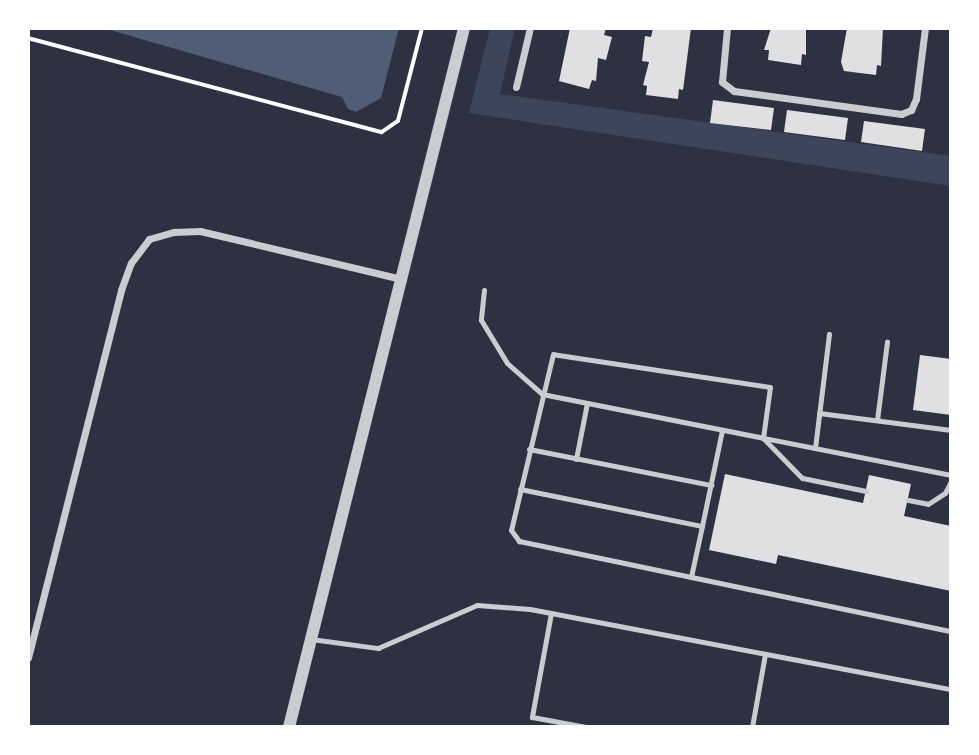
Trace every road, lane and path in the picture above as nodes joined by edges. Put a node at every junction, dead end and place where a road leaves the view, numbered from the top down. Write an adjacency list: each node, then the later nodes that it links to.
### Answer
1 (422, 28): 6 (path)
2 (464, 28): 8 (street)
3 (530, 28): 7 (street)
4 (727, 28): 5 (street)
5 (925, 28)
6 (28, 38)
7 (516, 87)
8 (401, 279): 32 (street); 34 (street)
9 (484, 290): 12 (lane)
10 (829, 334): 14 (lane)
11 (887, 342): 15 (lane)
12 (542, 394): 13 (lane); 18 (lane); 20 (lane)
13 (587, 403): 16 (lane); 21 (lane)
14 (819, 413): 15 (lane); 19 (lane)
15 (877, 420): 17 (lane)
16 (722, 430): 18 (lane); 24 (lane)
17 (951, 430)
18 (763, 438): 19 (lane); 26 (lane)
19 (815, 448): 22 (lane)
20 (529, 449): 21 (lane); 25 (lane)
21 (576, 459): 24 (lane)
22 (951, 475)
23 (951, 481): 27 (lane)
24 (711, 485): 28 (lane)
25 (520, 489): 28 (lane); 29 (lane)
26 (866, 491)
27 (908, 500)
28 (702, 526): 29 (lane)
29 (691, 577): 31 (lane)
30 (551, 613): 32 (lane); 33 (lane); 36 (lane)
31 (951, 631)
32 (311, 639): 37 (street)
33 (765, 653): 35 (lane); 40 (lane)
34 (28, 658)
35 (951, 689)
36 (532, 717): 38 (lane); 39 (lane)
37 (289, 727)
38 (530, 727)
39 (586, 727)
40 (752, 727)

